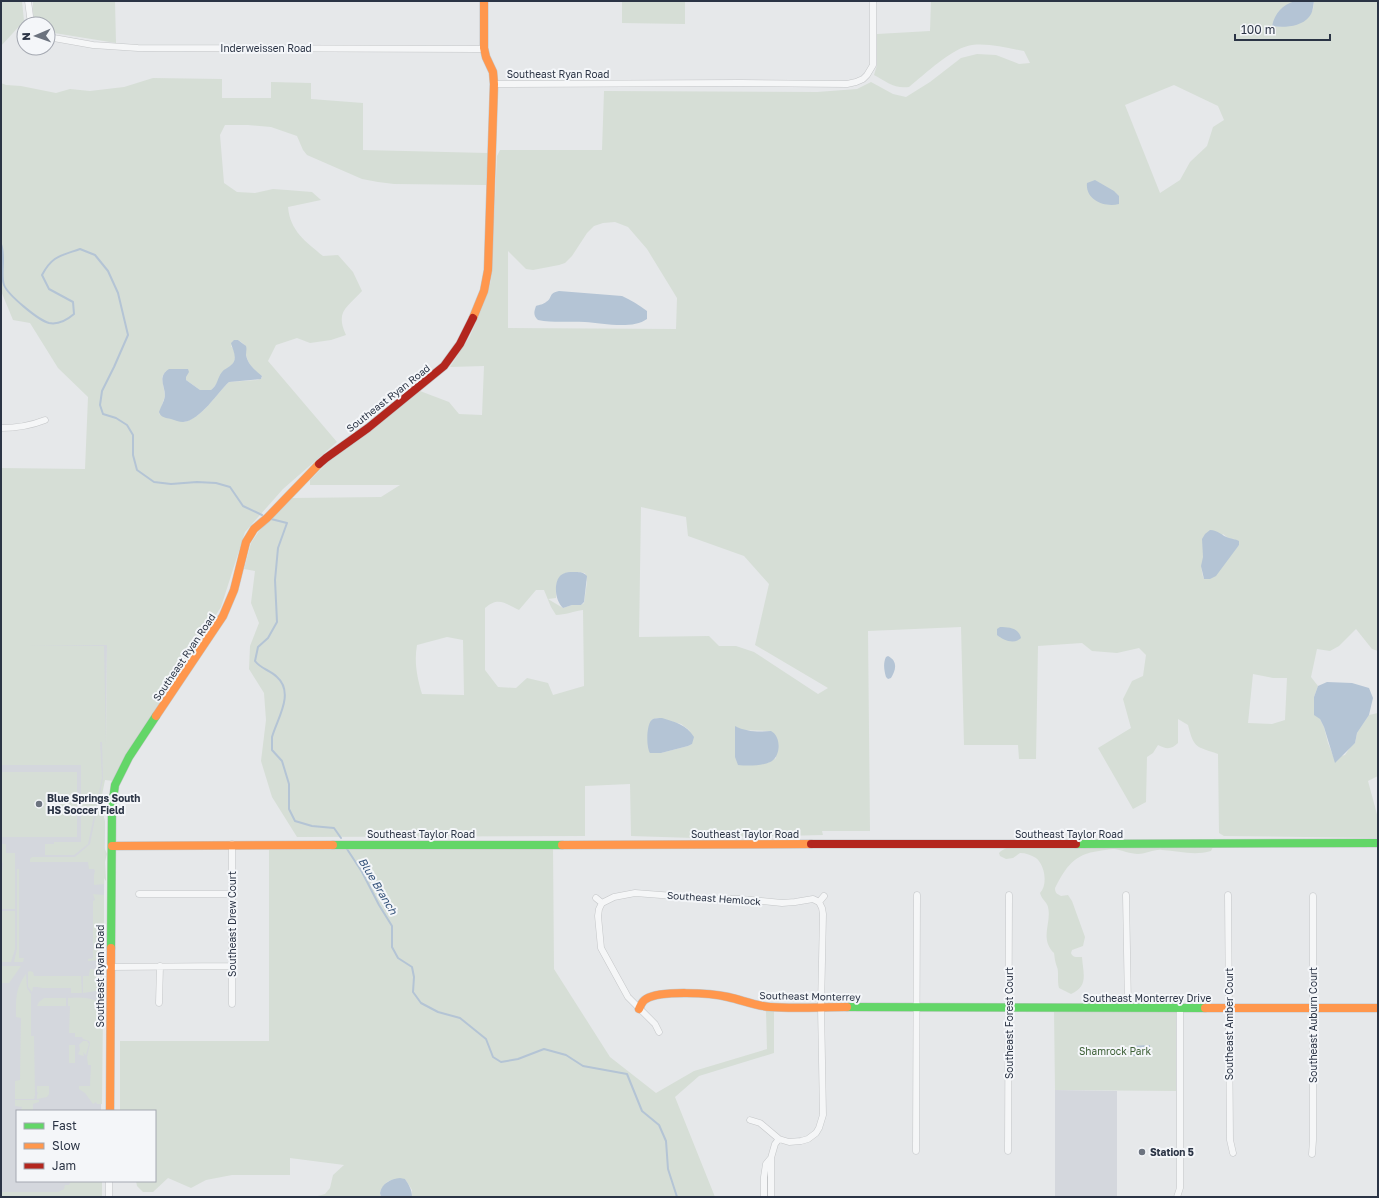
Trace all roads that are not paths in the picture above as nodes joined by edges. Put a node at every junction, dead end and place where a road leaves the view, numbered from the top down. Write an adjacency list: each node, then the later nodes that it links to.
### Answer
1 (28, 1): 4 (street)
2 (484, 1): 6 (street)
3 (873, 1): 7 (street, Southeast Ryan Road)
4 (30, 16)
5 (56, 38): 6 (street, Inderweissen Road)
6 (484, 48): 7 (street)
7 (494, 84): 12 (street, Southeast Ryan Road)
8 (45, 420): 9 (street)
9 (1, 428)
10 (1378, 843): 11 (street, Southeast Taylor Road)
11 (232, 844): 12 (street, Southeast Taylor Road); 14 (street, Southeast Drew Court)
12 (112, 846): 26 (street, Southeast Ryan Road)
13 (139, 894): 14 (street)
14 (232, 894): 25 (street, Southeast Drew Court)
15 (1009, 895): 32 (street, Southeast Forest Court)
16 (1126, 895): 29 (street)
17 (1228, 895): 34 (street, Southeast Amber Court)
18 (824, 896): 22 (street)
19 (917, 896): 31 (street)
20 (1313, 896): 35 (street, Southeast Auburn Court)
21 (596, 898): 23 (street)
22 (818, 902): 23 (street, Southeast Hemlock); 30 (street)
23 (602, 903): 37 (street)
24 (160, 966): 25 (street); 26 (street); 27 (street)
25 (232, 966): 28 (street, Southeast Drew Court)
26 (110, 967): 39 (street, Southeast Ryan Road)
27 (159, 1003)
28 (232, 1004)
29 (1128, 1006): 32 (street, Southeast Monterrey Drive); 33 (street, Southeast Monterrey Drive)
30 (821, 1007): 31 (street, Southeast Monterrey); 37 (street, Southeast Monterrey); 41 (street)
31 (916, 1008): 32 (street, Southeast Monterrey Drive); 44 (street)
32 (1009, 1008): 45 (street, Southeast Forest Court)
33 (1180, 1008): 34 (street, Southeast Monterrey Drive); 50 (street)
34 (1228, 1008): 35 (street, Southeast Monterrey Drive); 46 (street, Southeast Amber Court)
35 (1313, 1008): 36 (street, Southeast Monterrey Drive); 47 (street, Southeast Auburn Court)
36 (1378, 1008)
37 (640, 1009): 38 (street)
38 (659, 1032)
39 (110, 1110)
40 (750, 1120): 42 (street)
41 (813, 1136): 42 (street); 43 (street)
42 (779, 1139): 48 (street)
43 (818, 1141)
44 (916, 1151)
45 (1008, 1151)
46 (1233, 1153)
47 (1312, 1154)
48 (771, 1158): 52 (street); 53 (street)
49 (109, 1182): 51 (street)
50 (1180, 1188): 54 (street); 55 (street)
51 (109, 1197)
52 (764, 1197)
53 (771, 1197)
54 (1178, 1197)
55 (1183, 1197)

